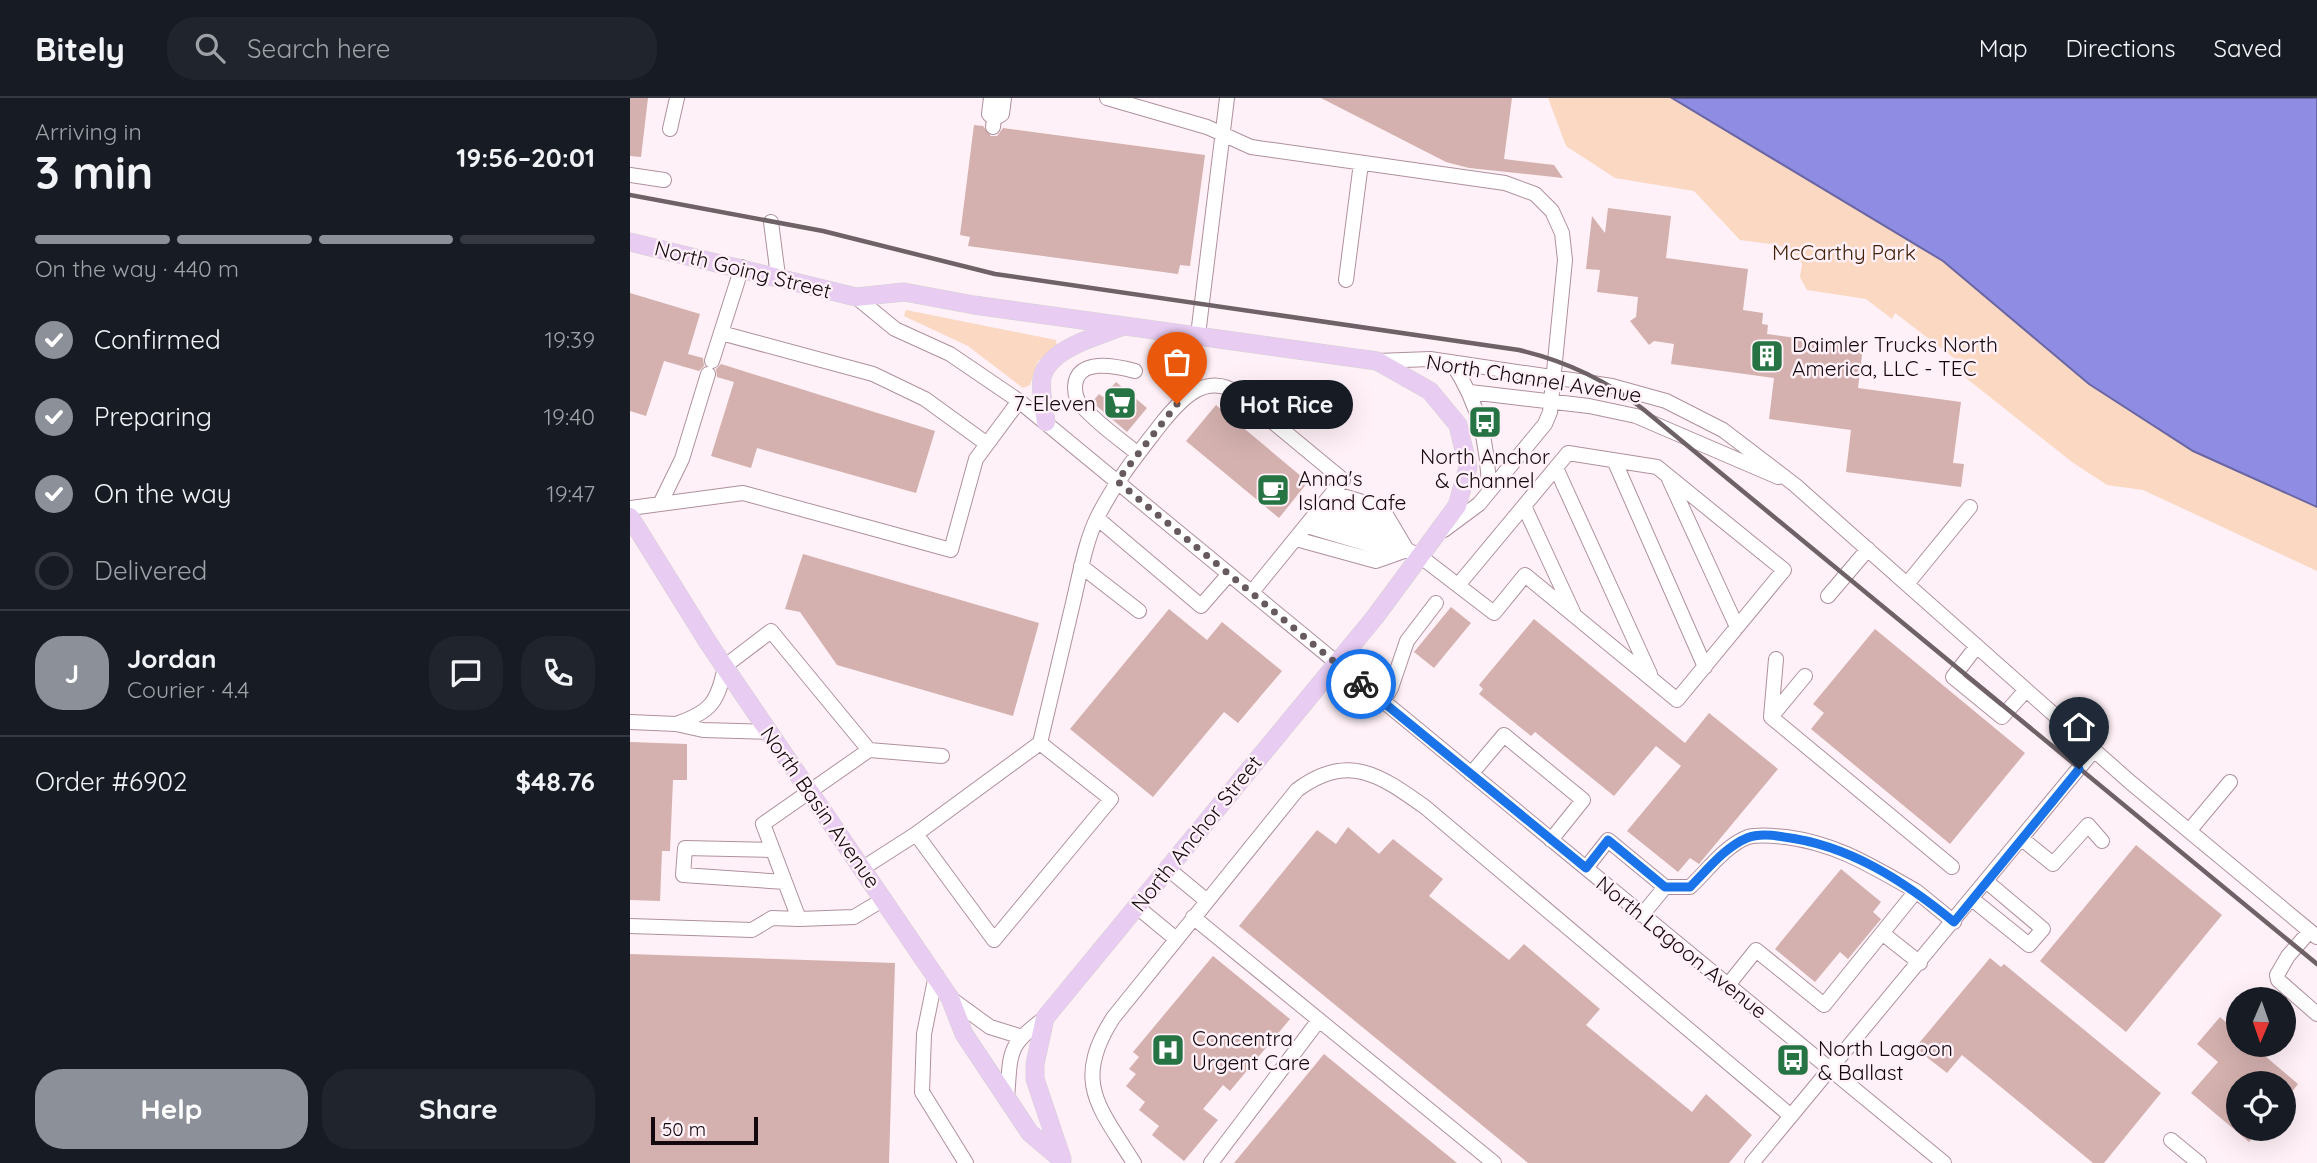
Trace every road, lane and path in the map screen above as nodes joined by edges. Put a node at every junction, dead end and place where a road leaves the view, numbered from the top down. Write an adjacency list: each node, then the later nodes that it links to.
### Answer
1 (671, 98): 2 (street)
2 (677, 98)
3 (991, 98): 4 (street)
4 (1004, 98)
5 (1107, 98): 7 (street, North Anchor Street)
6 (1227, 98): 7 (street)
7 (1222, 133): 8 (street, North Anchor Street); 19 (street)
8 (1361, 163): 15 (street); 23 (street, North Anchor Street)
9 (630, 175): 10 (street)
10 (664, 180)
11 (771, 222): 14 (street)
12 (630, 242): 13 (main road, North Going Street)
13 (742, 267): 14 (main road, North Going Street); 18 (street)
14 (778, 276): 16 (main road, North Going Street)
15 (1346, 280)
16 (856, 297): 17 (main road, North Channel Avenue); 25 (street, North Lagoon Avenue)
17 (1124, 326): 19 (main road, North Channel Avenue); 27 (main road)
18 (721, 333): 28 (street); 36 (street)
19 (1198, 335): 20 (main road, North Channel Avenue)
20 (1377, 361): 21 (street, North Channel Avenue); 43 (main road, North Anchor Street)
21 (1452, 363): 23 (street, North Channel Avenue); 24 (street)
22 (1135, 371): 29 (street)
23 (1553, 377): 26 (street, North Anchor Street); 34 (street, North Channel Avenue)
24 (1470, 392): 26 (street); 35 (street)
25 (1019, 401): 27 (street, North Lagoon Avenue); 28 (street)
26 (1551, 402): 34 (street); 35 (street, North Anchor Street)
27 (1046, 422): 33 (street, North Lagoon Avenue)
28 (987, 444): 36 (street)
29 (1138, 454): 33 (street); 40 (street)
30 (1614, 460): 31 (street); 32 (street); 61 (street)
31 (1556, 468): 37 (street); 63 (street)
32 (1668, 475): 56 (street); 56 (street)
33 (1117, 481): 42 (street); 48 (street, North Lagoon Avenue)
34 (1795, 485): 45 (street, North Channel Avenue)
35 (1489, 492): 43 (street, North Anchor Street)
36 (660, 504): 39 (street)
37 (1524, 506): 49 (street); 55 (street)
38 (1970, 507): 50 (street)
39 (630, 508)
40 (1320, 509): 44 (street); 46 (street); 46 (street)
41 (630, 517): 60 (main road, North Basin Avenue)
42 (1097, 518): 47 (street); 48 (street)
43 (1440, 533): 46 (main road, North Anchor Street)
44 (1296, 539): 46 (street); 51 (street)
45 (1868, 549): 50 (street, North Channel Avenue); 52 (street)
46 (1414, 554): 49 (street); 59 (main road, North Anchor Street)
47 (1082, 566): 54 (street); 70 (street)
48 (1229, 574): 51 (street, North Lagoon Avenue)
49 (1459, 584): 55 (street)
50 (1907, 584): 57 (street, North Channel Avenue)
51 (1252, 592): 59 (street, North Lagoon Avenue)
52 (1829, 596)
53 (1436, 603): 65 (street)
54 (1139, 611)
55 (1575, 616): 63 (street)
56 (1737, 627): 61 (street)
57 (1978, 646): 64 (street, North Channel Avenue); 64 (street)
58 (1776, 659): 66 (street)
59 (1337, 662): 65 (street, North Lagoon Avenue); 85 (main road, North Anchor Street)
60 (724, 666): 68 (street); 69 (main road, North Basin Avenue); 71 (street)
61 (1704, 667): 63 (street)
62 (1805, 676): 66 (street)
63 (1652, 679)
64 (2026, 690): 72 (street, North Channel Avenue)
65 (1383, 701): 74 (street, North Lagoon Avenue)
66 (1771, 717): 83 (street)
67 (630, 722): 68 (street)
68 (676, 724): 69 (street)
69 (769, 732): 76 (main road, North Basin Avenue)
70 (1040, 743): 78 (street); 78 (street)
71 (869, 750): 73 (street); 76 (street)
72 (2094, 750): 77 (street, North Channel Avenue); 80 (street)
73 (942, 756)
74 (1471, 774): 79 (street, North Lagoon Avenue); 79 (street)
75 (2230, 782): 77 (street)
76 (810, 792): 82 (street); 84 (main road, North Basin Avenue)
77 (2189, 831): 101 (street, North Channel Avenue)
78 (916, 834): 84 (street)
79 (1551, 839): 86 (street, North Lagoon Avenue)
80 (2022, 839): 81 (street); 87 (street)
81 (2102, 841)
82 (773, 850): 88 (street); 88 (street)
83 (1952, 867)
84 (863, 868): 91 (main road, North Basin Avenue)
85 (1167, 868): 93 (street); 94 (main road, North Anchor Street)
86 (1586, 868): 89 (street); 95 (street, North Lagoon Avenue)
87 (1986, 881): 92 (street); 92 (street)
88 (785, 882): 97 (street)
89 (1665, 887): 90 (street); 95 (street)
90 (1916, 891): 98 (street); 100 (street)
91 (884, 898): 97 (street); 104 (main road, North Basin Avenue)
92 (1972, 899): 98 (street)
93 (1207, 901): 96 (street); 113 (street)
94 (1136, 906): 102 (street); 108 (main road, North Anchor Street)
95 (1642, 915): 105 (street, North Lagoon Avenue)
96 (1194, 917): 102 (street); 109 (street)
97 (799, 919): 99 (street)
98 (1954, 922): 103 (street)
99 (630, 926)
100 (1882, 933): 103 (street); 105 (street)
101 (2314, 934): 107 (street)
102 (1176, 939): 117 (street)
103 (1920, 963): 111 (street)
104 (936, 975): 106 (main road, North Basin Avenue); 116 (street)
105 (1728, 985): 111 (street, North Lagoon Avenue)
106 (950, 998): 110 (street); 112 (main road, North Basin Avenue)
107 (2317, 1014)
108 (1045, 1018): 110 (street); 115 (main road, North Anchor Street)
109 (1319, 1020): 118 (street); 119 (street)
110 (1019, 1036): 112 (street)
111 (1831, 1070): 113 (street); 121 (street, North Lagoon Avenue)
112 (1007, 1098): 115 (main road, North Basin Avenue)
113 (1791, 1116): 120 (street)
114 (2171, 1140): 122 (street)
115 (1061, 1162)
116 (966, 1163)
117 (1134, 1163)
118 (1212, 1163)
119 (1494, 1163)
120 (1752, 1163)
121 (1944, 1163)
122 (2199, 1163)

